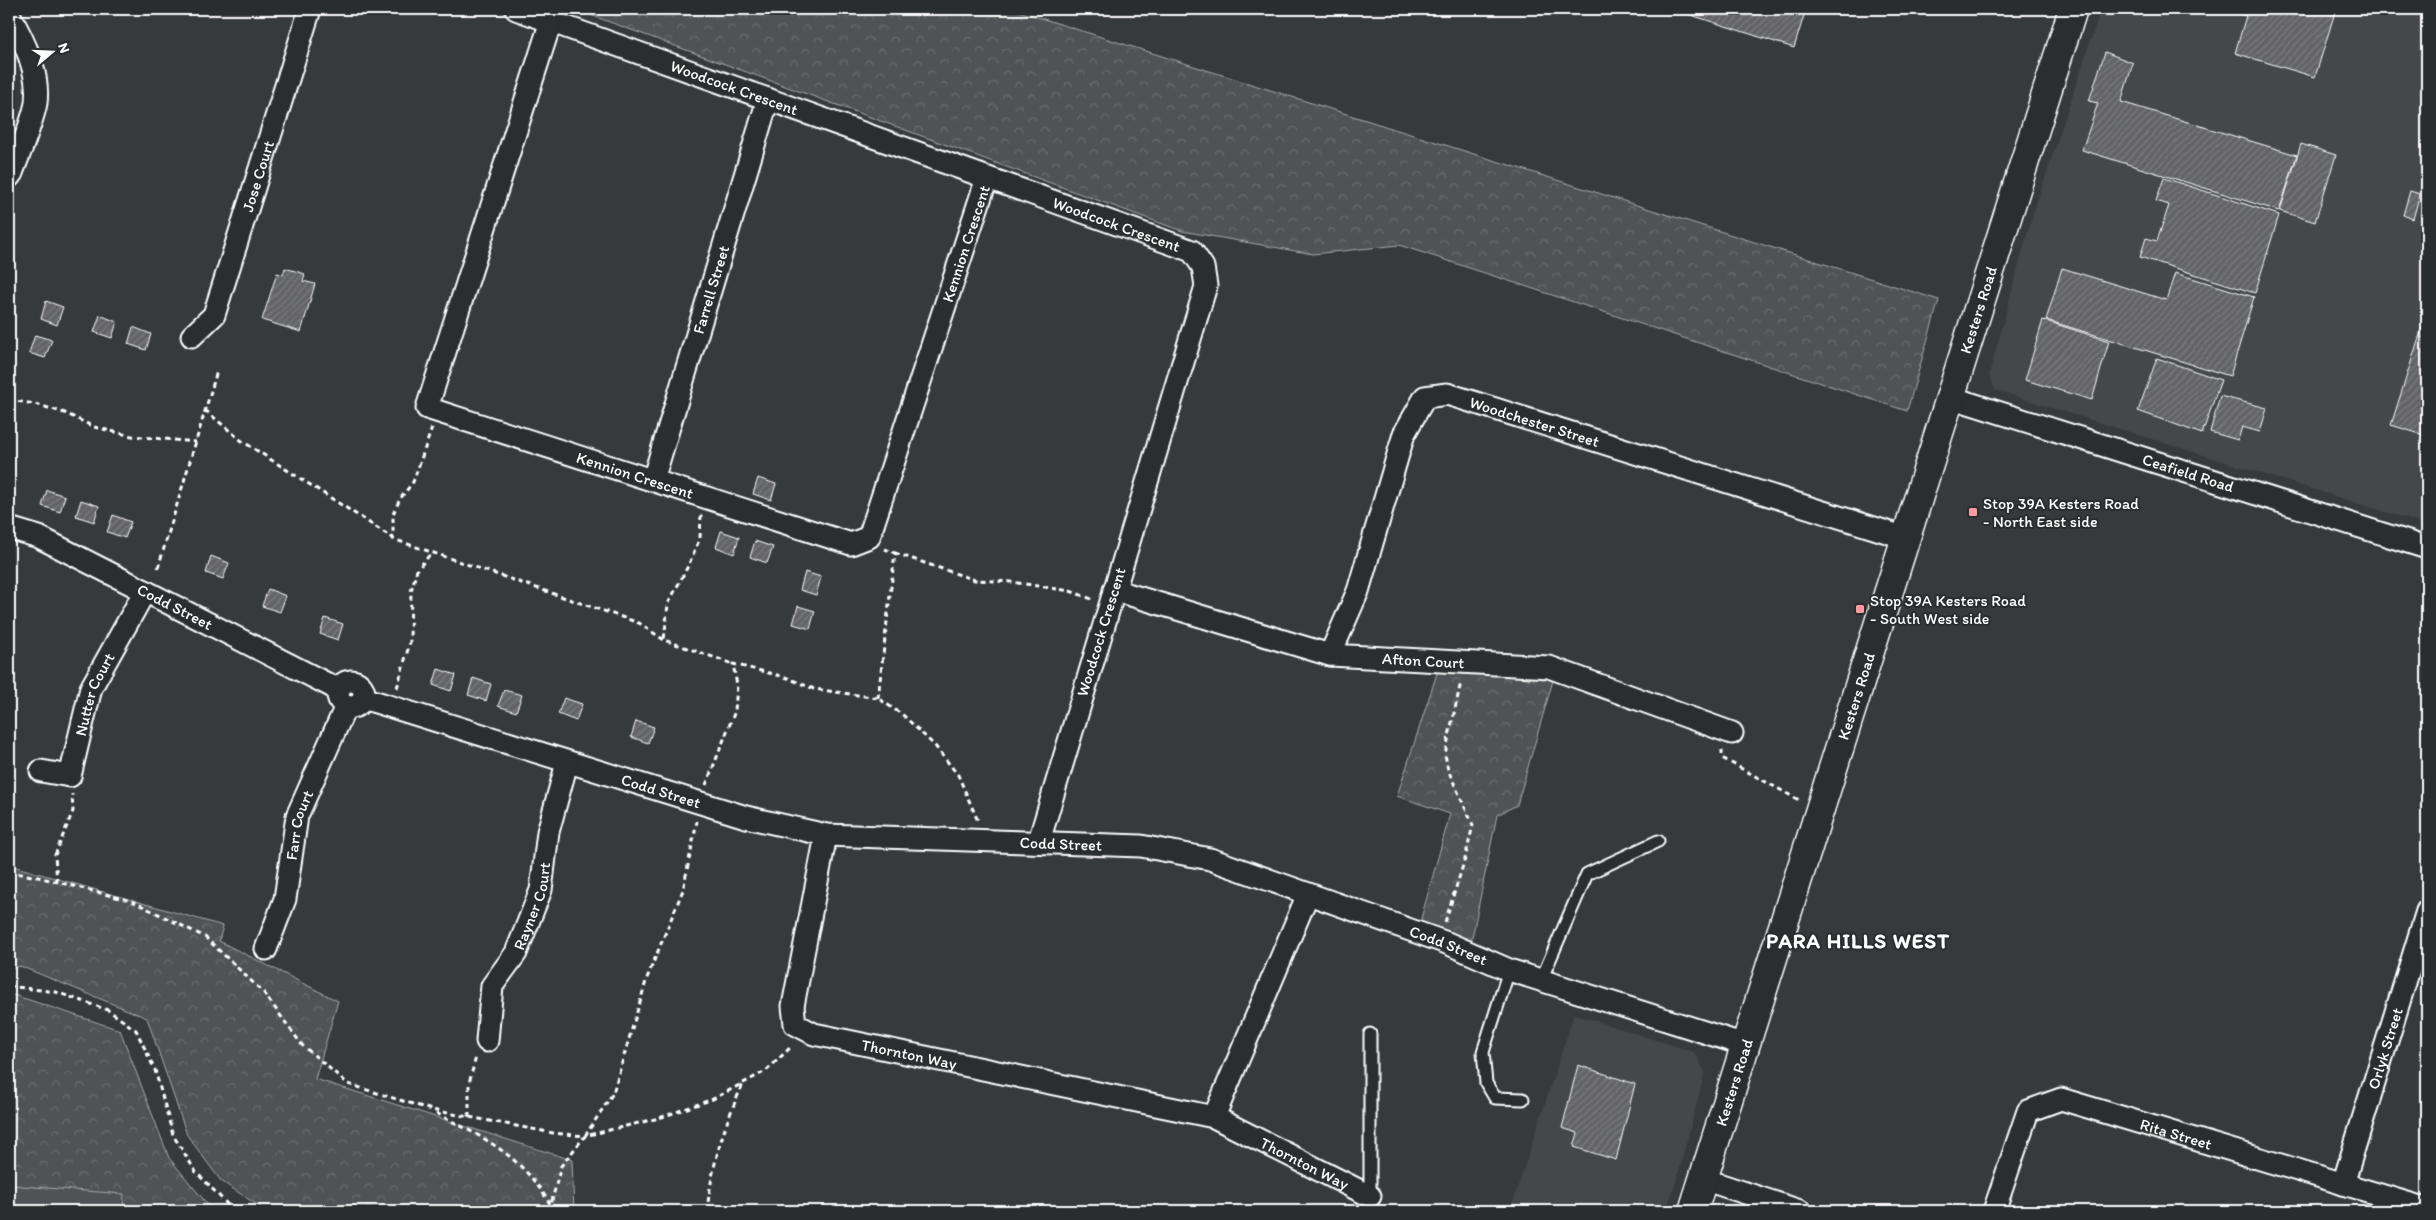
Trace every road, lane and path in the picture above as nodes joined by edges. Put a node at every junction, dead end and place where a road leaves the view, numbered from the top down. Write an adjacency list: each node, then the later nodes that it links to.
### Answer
1 (310, 9): 9 (street, Jose Court)
2 (516, 9): 5 (street, Woodcock Crescent)
3 (2073, 9): 11 (main road, Kesters Road)
4 (9, 14): 7 (street)
5 (550, 21): 6 (street, Woodcock Crescent); 16 (street, Kennion Crescent)
6 (768, 99): 8 (street, Woodcock Crescent); 16 (street, Farrell Street)
7 (9, 177)
8 (987, 178): 16 (street, Kennion Crescent); 27 (street, Woodcock Crescent)
9 (192, 336)
10 (217, 370): 13 (path)
11 (1950, 397): 19 (main road, Kesters Road); 21 (street, Ceafield Road)
12 (9, 400): 15 (path)
13 (205, 410): 15 (path); 20 (path)
14 (434, 423): 20 (path)
15 (196, 442): 25 (path)
16 (653, 480)
17 (702, 507): 28 (path)
18 (9, 528): 26 (street, Codd Street)
19 (1906, 538): 29 (street, Woodchester Street); 56 (main road, Kesters Road)
20 (393, 539): 23 (path)
21 (2427, 548)
22 (884, 549): 24 (path)
23 (432, 552): 28 (path); 32 (path)
24 (894, 553): 27 (path); 34 (path)
25 (158, 568)
26 (145, 591): 33 (street, Codd Street); 38 (street, Nutter Court)
27 (1104, 595): 29 (street, Afton Court); 44 (street, Woodcock Crescent)
28 (664, 640): 31 (path)
29 (1330, 655): 30 (street, Afton Court)
30 (1466, 662): 35 (street, Afton Court); 50 (path)
31 (733, 664): 34 (path); 39 (path)
32 (396, 692)
33 (349, 698): 36 (street, Codd Street); 51 (street, Farr Court)
34 (878, 698): 42 (path)
35 (1726, 731): 40 (path)
36 (567, 763): 43 (street, Codd Street); 58 (street, Rayner Court)
37 (41, 771): 38 (street)
38 (70, 776): 47 (path)
39 (705, 788)
40 (1804, 802)
41 (698, 818): 64 (path)
42 (980, 828)
43 (826, 835): 44 (street, Codd Street); 63 (street, Thornton Way)
44 (1040, 841): 48 (street, Codd Street)
45 (1658, 841): 53 (lane)
46 (9, 872): 47 (path)
47 (57, 882): 61 (path)
48 (1308, 894): 50 (street, Codd Street); 63 (street)
49 (2427, 911): 66 (street, Orlyk Street)
50 (1440, 940): 52 (street, Codd Street)
51 (266, 949)
52 (1509, 970): 53 (street, Codd Street); 60 (lane)
53 (1540, 980): 56 (street, Codd Street)
54 (9, 986): 70 (path)
55 (1370, 1034): 67 (lane)
56 (1745, 1045): 65 (main road, Kesters Road)
57 (792, 1046): 59 (path)
58 (482, 1048): 62 (path)
59 (743, 1084): 64 (path); 72 (path)
60 (1523, 1100)
61 (432, 1110): 62 (path); 68 (path)
62 (469, 1117): 64 (path)
63 (1214, 1117): 67 (street, Thornton Way)
64 (586, 1136): 68 (path)
65 (1703, 1179): 73 (main road, Kesters Road); 74 (street)
66 (2343, 1184): 69 (street, Rita Street); 75 (street, Rita Street)
67 (1370, 1196)
68 (551, 1204): 71 (path)
69 (2427, 1209)
70 (242, 1211)
71 (551, 1211)
72 (707, 1211)
73 (1693, 1211)
74 (1800, 1211)
75 (1994, 1211)

